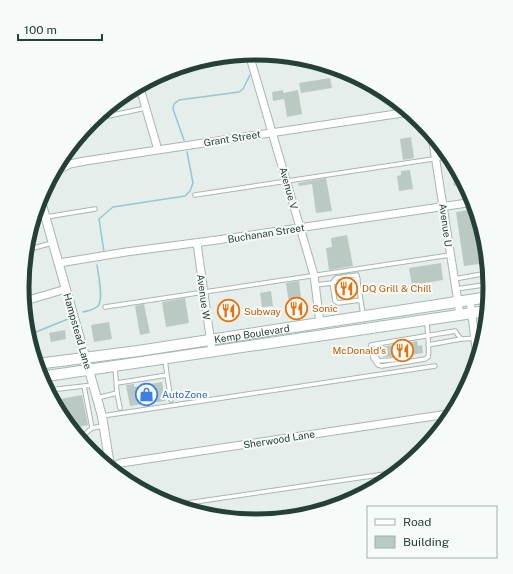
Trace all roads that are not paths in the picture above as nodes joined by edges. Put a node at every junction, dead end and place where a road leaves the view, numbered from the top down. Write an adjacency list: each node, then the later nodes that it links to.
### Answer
1 (251, 60): 6 (street, Avenue V)
2 (141, 91): 3 (street)
3 (146, 108): 5 (lane); 8 (street)
4 (403, 113): 6 (street, Grant Street)
5 (105, 117)
6 (272, 132): 8 (street, Grant Street); 12 (street, Avenue V)
7 (433, 144): 10 (street, Avenue U)
8 (158, 150): 11 (street, Grant Street)
9 (443, 158): 10 (lane)
10 (436, 159): 12 (lane); 15 (street, Avenue U)
11 (62, 168)
12 (287, 181): 13 (lane); 19 (street, Avenue V)
13 (195, 195)
14 (468, 203): 15 (street, Buchanan Street)
15 (443, 206): 19 (street, Buchanan Street); 23 (street, Avenue U)
16 (43, 209): 18 (street, Hampstead Lane)
17 (95, 209): 18 (lane)
18 (45, 217): 20 (street, Hampstead Lane)
19 (300, 228): 21 (street, Buchanan Street); 26 (street, Avenue V)
20 (53, 242): 22 (lane); 24 (street, Hampstead Lane)
21 (197, 243): 24 (street, Buchanan Street); 33 (street, Avenue W)
22 (32, 248)
23 (450, 255): 26 (lane); 27 (street, Avenue U)
24 (59, 263): 31 (street, Hampstead Lane)
25 (484, 274): 27 (lane)
26 (314, 275): 29 (street, Avenue V); 33 (lane)
27 (454, 279): 32 (street, Avenue U)
28 (332, 283): 29 (lane); 36 (lane); 36 (lane)
29 (315, 285): 45 (street, Avenue V)
30 (484, 285): 32 (lane)
31 (66, 288): 35 (street); 54 (street, Hampstead Lane)
32 (456, 289): 38 (street, Avenue U)
33 (204, 292): 39 (lane); 50 (street, Avenue W)
34 (484, 298): 37 (main road, Kemp Boulevard)
35 (29, 300)
36 (361, 300): 43 (lane)
37 (470, 300): 38 (main road, Kemp Boulevard); 41 (street)
38 (458, 302): 42 (street, Avenue U); 43 (main road, Kemp Boulevard)
39 (105, 307)
40 (483, 311): 41 (main road, Kemp Boulevard)
41 (472, 313): 42 (main road, Kemp Boulevard); 48 (street)
42 (460, 315): 44 (main road, Kemp Boulevard)
43 (363, 316): 45 (main road, Kemp Boulevard)
44 (427, 320): 46 (main road, Kemp Boulevard); 47 (lane)
45 (320, 323): 46 (main road); 50 (main road, Kemp Boulevard)
46 (322, 335): 52 (main road, Kemp Boulevard)
47 (427, 336): 49 (lane); 51 (lane); 51 (lane)
48 (478, 338): 49 (lane)
49 (461, 339): 51 (lane)
50 (210, 340): 52 (street, Avenue W); 54 (main road, Kemp Boulevard)
51 (428, 345)
52 (212, 351): 53 (main road, Kemp Boulevard)
53 (165, 358): 56 (main road, Kemp Boulevard); 59 (lane)
54 (86, 359): 55 (main road, Kemp Boulevard); 58 (street, Hampstead Lane)
55 (42, 363)
56 (115, 366): 58 (main road, Kemp Boulevard); 61 (lane)
57 (435, 366): 70 (lane)
58 (89, 369): 60 (main road, Kemp Boulevard); 62 (street, Hampstead Lane)
59 (167, 375): 61 (lane); 67 (lane)
60 (47, 376)
61 (117, 382): 65 (lane)
62 (94, 385): 63 (lane); 66 (street, Hampstead Lane)
63 (84, 386): 64 (lane); 72 (lane)
64 (53, 390)
65 (117, 394): 66 (lane); 68 (lane)
66 (97, 398): 70 (street, Hampstead Lane)
67 (172, 400)
68 (120, 408)
69 (445, 414): 75 (street, Sherwood Lane)
70 (102, 416): 71 (street, Hampstead Lane)
71 (104, 426): 72 (lane); 74 (street, Hampstead Lane)
72 (92, 428): 73 (lane)
73 (83, 434)
74 (109, 460)
75 (115, 465)
76 (386, 474): 77 (lane)
77 (186, 503)

